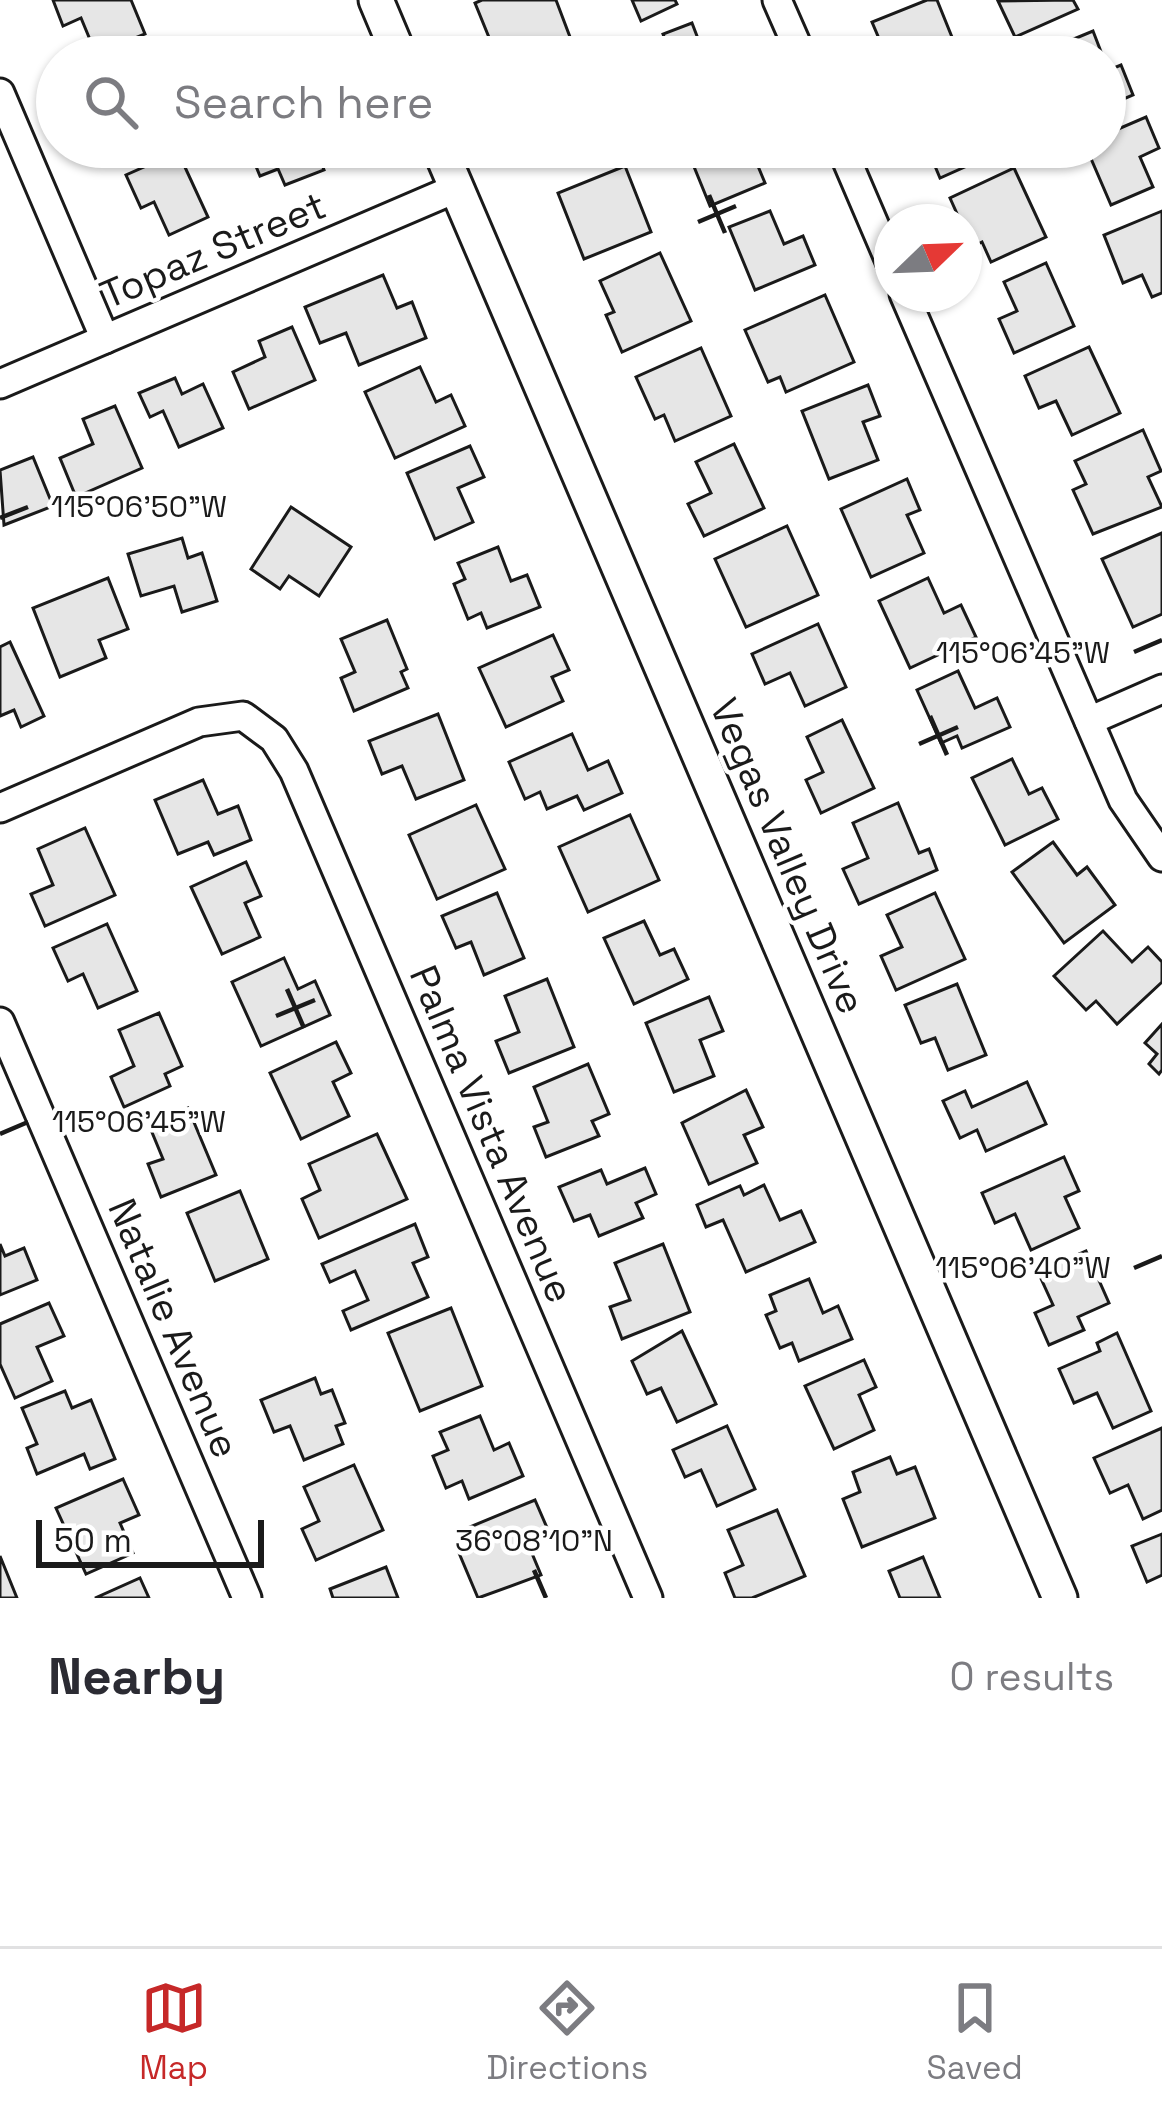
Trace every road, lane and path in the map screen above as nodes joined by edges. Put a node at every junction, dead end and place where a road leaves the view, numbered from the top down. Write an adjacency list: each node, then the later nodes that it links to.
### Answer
1 (376, 0): 3 (street)
2 (777, 0): 4 (street)
3 (391, 36)
4 (793, 36)
5 (0, 92): 11 (street)
6 (448, 168): 8 (street, Vegas Valley Drive)
7 (850, 168): 9 (street)
8 (457, 188): 11 (street, Topaz Street); 20 (street, Vegas Valley Drive)
9 (874, 224)
10 (912, 312): 14 (street)
11 (105, 339): 12 (street, Topaz Street)
12 (0, 384)
13 (1162, 689): 14 (street)
14 (1089, 721): 16 (street)
15 (0, 808): 19 (street, Palma Vista Avenue)
16 (1162, 857)
17 (0, 1022): 18 (street, Natalie Avenue)
18 (247, 1598)
19 (648, 1598)
20 (1060, 1598)

